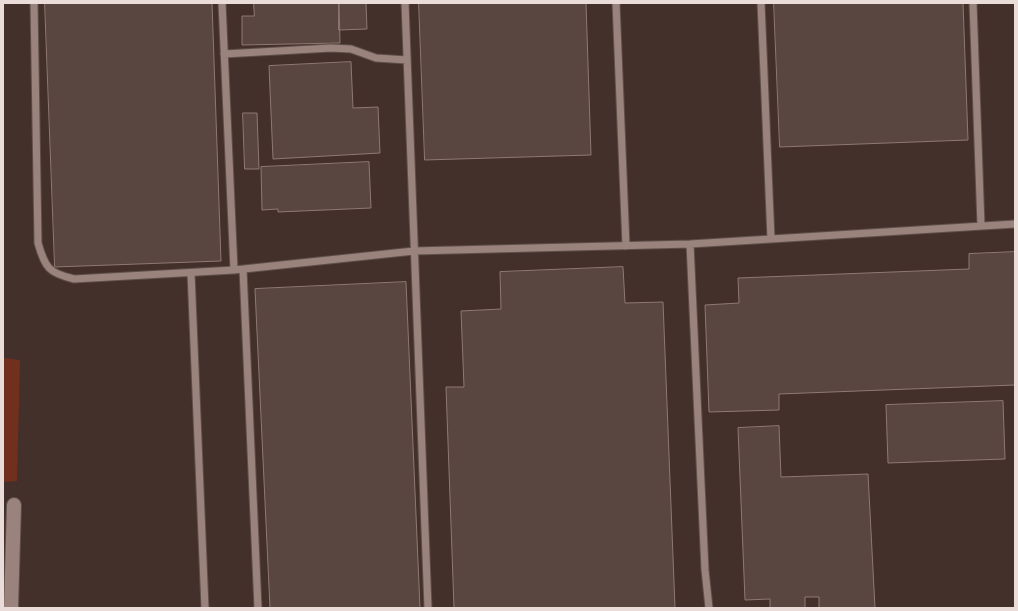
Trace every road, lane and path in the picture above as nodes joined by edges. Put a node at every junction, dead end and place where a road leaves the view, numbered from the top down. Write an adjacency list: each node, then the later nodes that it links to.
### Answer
1 (34, 3): 17 (lane)
2 (222, 3): 7 (lane)
3 (404, 3): 8 (lane)
4 (616, 3): 13 (lane)
5 (761, 3): 11 (lane)
6 (973, 3): 10 (lane)
7 (224, 54): 8 (lane); 16 (lane)
8 (407, 60): 14 (lane)
9 (1015, 224): 10 (lane)
10 (981, 226): 11 (lane)
11 (771, 239): 12 (lane)
12 (690, 244): 13 (lane); 23 (lane)
13 (626, 246): 14 (lane)
14 (414, 251): 15 (lane); 22 (lane)
15 (244, 269): 16 (lane); 21 (lane)
16 (234, 270): 17 (lane)
17 (190, 273): 20 (lane)
18 (14, 505): 19 (street)
19 (11, 608)
20 (205, 608)
21 (258, 608)
22 (428, 608)
23 (709, 608)

